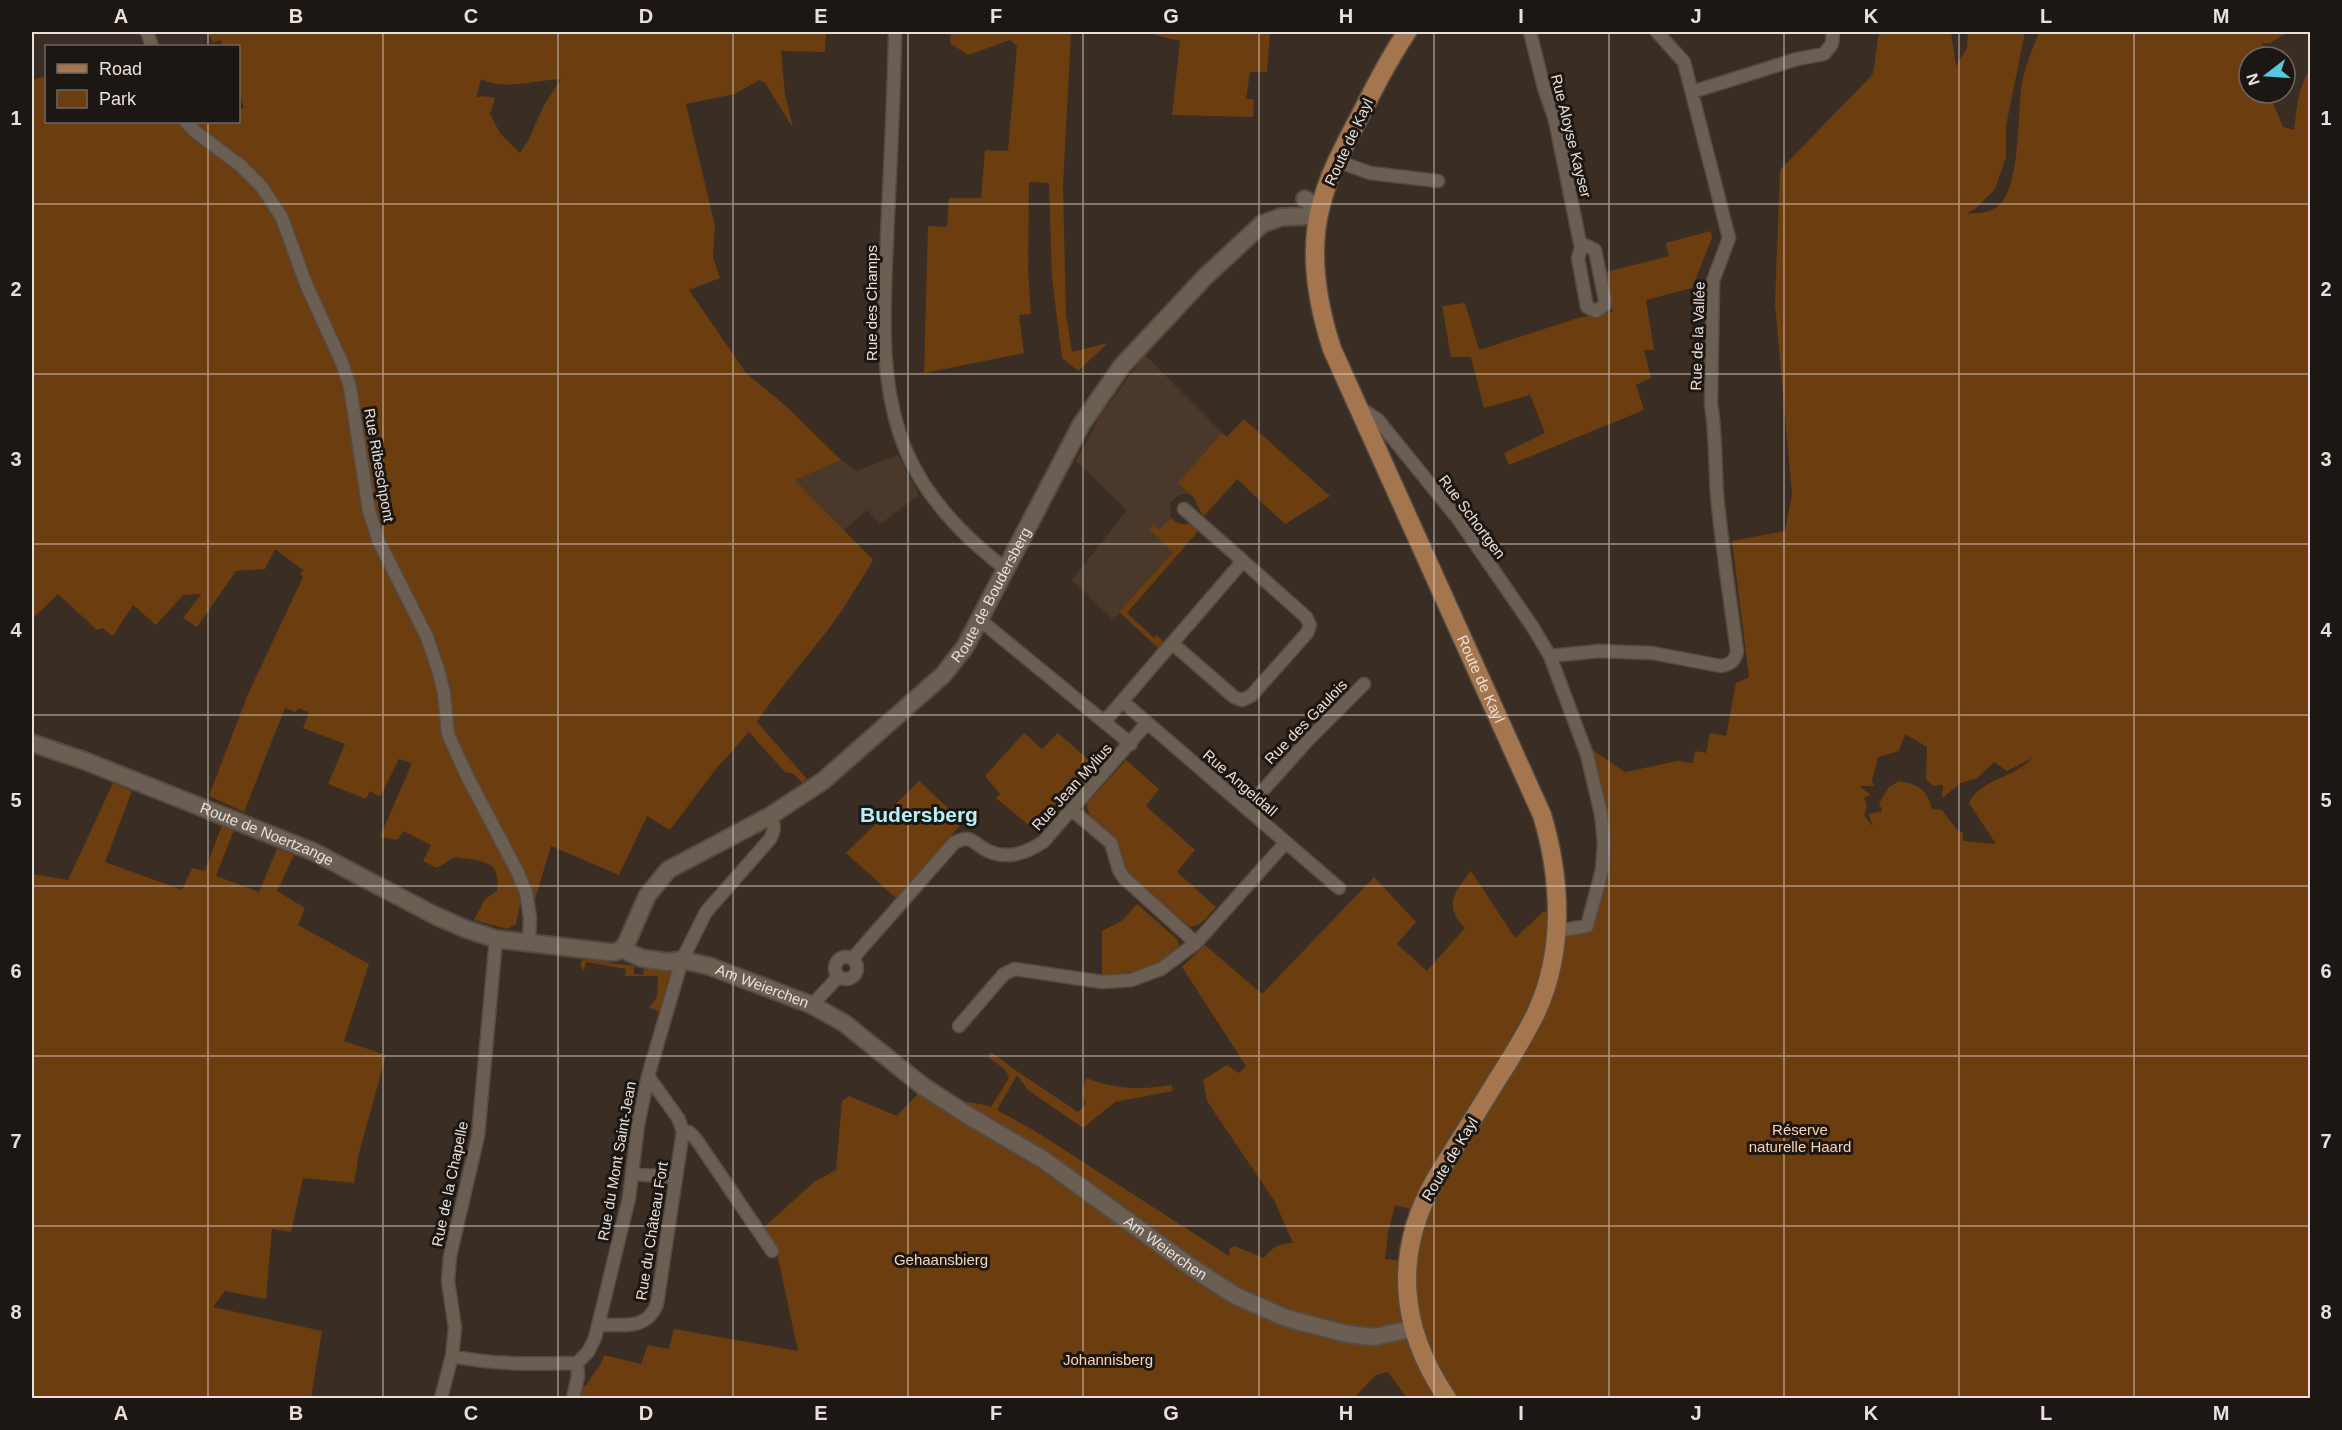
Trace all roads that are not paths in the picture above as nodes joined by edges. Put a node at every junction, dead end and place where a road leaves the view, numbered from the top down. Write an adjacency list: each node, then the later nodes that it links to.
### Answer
1 (895, 32): 15 (street, Rue des Champs)
2 (1407, 32): 8 (main road, Route de Kayl)
3 (1530, 32): 11 (street, Rue Aloyse Kayser)
4 (1657, 32): 6 (street, Rue de la Vallée)
5 (1833, 32): 6 (street)
6 (1692, 92): 18 (street, Rue de la Vallée)
7 (187, 123): 32 (street, Rue Ribeschpont)
8 (1337, 161): 9 (street); 10 (main road, Route de Kayl)
9 (1438, 181)
10 (1312, 204): 12 (main road, Route de Kayl); 15 (main road, Route de Boudersberg)
11 (1581, 248): 11 (street, Rue Aloyse Kayser)
12 (1358, 406): 18 (street, Rue Schortgen); 30 (main road, Route de Kayl)
13 (1184, 509): 14 (street)
14 (1243, 561): 17 (street); 17 (street)
15 (1007, 570): 16 (main road, Route de Boudersberg)
16 (980, 620): 21 (street); 27 (main road, Route de Boudersberg)
17 (1172, 643): 20 (street)
18 (1550, 656): 30 (street, Rue Schortgen)
19 (1364, 684): 25 (street, Rue des Gaulois)
20 (1122, 701): 21 (street); 22 (street, Rue Angeldall)
21 (1105, 721): 24 (street)
22 (1147, 723): 24 (street, Rue Jean Mylius); 25 (street, Rue Angeldall)
23 (32, 743): 31 (main road, Route de Noertzange)
24 (1131, 744): 26 (street, Rue Jean Mylius)
25 (1246, 808): 28 (street, Rue Angeldall)
26 (1072, 810): 33 (street); 36 (street, Rue Jean Mylius)
27 (770, 816): 34 (main road, Route de Boudersberg); 35 (street, Rue du Mont Saint-Jean)
28 (1286, 842): 29 (street, Rue Angeldall); 33 (street)
29 (1339, 888)
30 (1557, 931): 44 (main road, Route de Kayl)
31 (496, 939): 32 (main road, Route de Noertzange); 45 (street, Rue de la Chapelle)
32 (529, 943): 34 (main road, Route de Noertzange)
33 (1196, 943): 37 (street)
34 (624, 945): 35 (main road, Am Weierchen)
35 (682, 960): 36 (main road, Am Weierchen); 38 (street, Rue du Mont Saint-Jean)
36 (812, 1005): 44 (main road, Am Weierchen)
37 (959, 1026)
38 (648, 1076): 39 (street); 40 (street, Rue du Mont Saint-Jean)
39 (682, 1131): 41 (street, Rue du Château Fort); 42 (street)
40 (632, 1174): 41 (street); 43 (street, Rue du Mont Saint-Jean)
41 (676, 1177): 43 (street, Rue du Château Fort)
42 (772, 1251)
43 (598, 1325): 46 (street, Rue du Mont Saint-Jean)
44 (1412, 1329): 49 (main road, Route de Kayl)
45 (452, 1356): 46 (street); 47 (street, Rue de la Chapelle)
46 (577, 1363): 48 (street, Rue du Mont Saint-Jean)
47 (441, 1398)
48 (573, 1398)
49 (1447, 1398)

